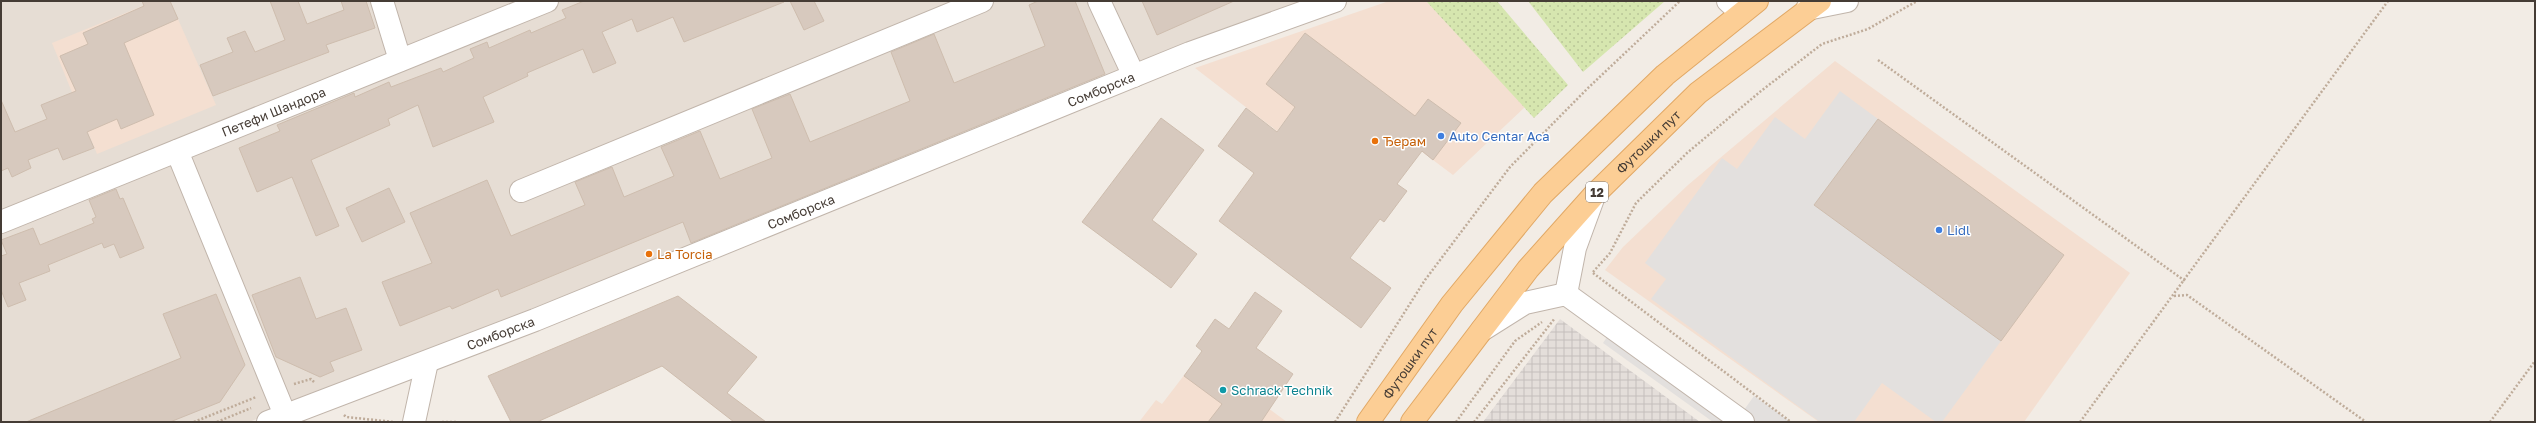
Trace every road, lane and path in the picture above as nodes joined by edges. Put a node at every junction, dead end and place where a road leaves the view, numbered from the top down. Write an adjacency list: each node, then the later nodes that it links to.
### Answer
1 (382, 1): 12 (street)
2 (547, 1): 12 (street, Петефи Шандора)
3 (982, 1): 16 (street)
4 (1099, 1): 14 (street)
5 (1335, 1): 14 (street, Сомборска)
6 (1680, 1): 33 (path)
7 (1847, 1): 11 (street)
8 (1917, 1): 39 (path)
9 (2388, 1): 19 (path)
10 (1742, 5): 34 (main road, Футошки пут)
11 (1814, 5): 17 (main road, Футошки пут / 12)
12 (400, 60): 15 (street, Петефи Шандора)
13 (1878, 60): 19 (path)
14 (1134, 76): 25 (street, Сомборска)
15 (177, 151): 18 (street, Петефи Шандора); 27 (street)
16 (521, 191)
17 (1595, 194): 20 (street); 23 (main road, Футошки пут / 12)
18 (1, 222)
19 (2185, 281): 21 (path)
20 (1567, 294): 23 (street); 36 (path); 38 (street)
21 (2174, 296): 40 (path); 41 (path)
22 (1558, 314): 37 (path)
23 (1479, 332): 35 (main road, Футошки пут / 12)
24 (2535, 361): 42 (path)
25 (427, 362): 28 (street, Сомборска); 30 (street)
26 (311, 379): 27 (path)
27 (274, 389): 28 (street); 29 (path)
28 (276, 418)
29 (194, 422)
30 (414, 422)
31 (442, 422): 32 (path)
32 (458, 422)
33 (1334, 422)
34 (1368, 422)
35 (1412, 422)
36 (1456, 422)
37 (1474, 422)
38 (1743, 422)
39 (1791, 422)
40 (2080, 422)
41 (2366, 422)
42 (2490, 422)

